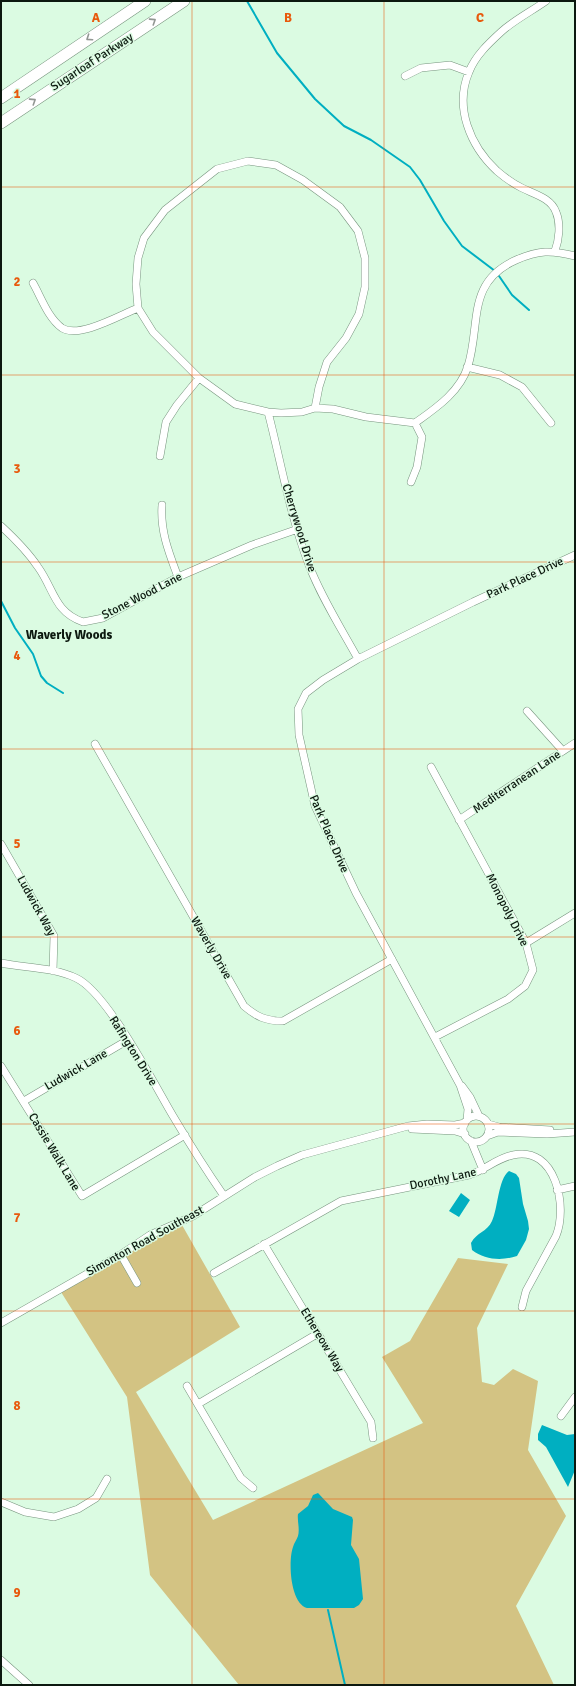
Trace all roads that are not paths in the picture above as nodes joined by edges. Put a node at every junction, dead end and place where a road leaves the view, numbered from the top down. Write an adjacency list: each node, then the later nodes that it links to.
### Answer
1 (145, 1): 6 (highway, Sugarloaf Parkway, one-way to 6)
2 (184, 1): 7 (highway, Sugarloaf Parkway, one-way to 2)
3 (546, 1): 4 (street)
4 (469, 72): 5 (street); 8 (street)
5 (405, 76)
6 (1, 98)
7 (1, 122)
8 (555, 251): 9 (street); 12 (street)
9 (575, 256)
10 (33, 283): 11 (street)
11 (138, 308): 13 (street); 14 (street)
12 (467, 367): 16 (street); 17 (street)
13 (199, 378): 15 (street); 18 (street)
14 (315, 408): 15 (street); 16 (street)
15 (268, 412): 22 (street, Cherrywood Drive)
16 (415, 423): 19 (street)
17 (551, 423)
18 (160, 456)
19 (411, 482)
20 (162, 505): 24 (street)
21 (1, 526): 24 (street, Stone Wood Lane)
22 (298, 529): 24 (street, Stone Wood Lane); 25 (street, Cherrywood Drive)
23 (575, 555): 25 (street, Park Place Drive)
24 (178, 577)
25 (358, 659): 35 (street, Park Place Drive)
26 (527, 711): 29 (street)
27 (575, 743): 29 (street, Mediterranean Lane)
28 (95, 744): 35 (street, Waverly Drive)
29 (563, 751): 31 (street, Mediterranean Lane)
30 (431, 766): 31 (street, Monopoly Drive)
31 (459, 820): 34 (street, Monopoly Drive)
32 (1, 844): 37 (street, Ludwick Way)
33 (575, 913): 34 (street)
34 (526, 943): 38 (street, Monopoly Drive)
35 (392, 959): 38 (street, Park Place Drive)
36 (1, 963): 37 (street, Rafington Drive)
37 (53, 971): 39 (street, Rafington Drive)
38 (435, 1037): 41 (street, Park Place Drive)
39 (128, 1040): 42 (street, Ludwick Lane); 50 (street, Rafington Drive)
40 (1, 1066): 42 (street, Cassie Walk Lane)
41 (460, 1085): 43 (street, Park Place Drive); 44 (street, Park Place Drive)
42 (24, 1101): 50 (street, Cassie Walk Lane)
43 (479, 1116): 44 (street); 45 (street)
44 (466, 1121): 46 (street); 49 (street)
45 (488, 1124): 47 (street); 51 (street)
46 (402, 1128): 49 (street); 57 (street, Simonton Road Southeast)
47 (562, 1132): 48 (street); 51 (street)
48 (575, 1132)
49 (464, 1134): 52 (street)
50 (185, 1136): 57 (street, Rafington Drive)
51 (486, 1138): 52 (street); 53 (street)
52 (471, 1141): 53 (street)
53 (479, 1157): 54 (street)
54 (483, 1170): 56 (street, Dorothy Lane); 58 (street, Dorothy Lane)
55 (575, 1186): 56 (street)
56 (558, 1190): 62 (street, Dorothy Lane)
57 (224, 1196): 59 (street, Simonton Road Southeast)
58 (264, 1244): 60 (street, Dorothy Lane); 64 (street, Ethereow Way)
59 (121, 1254): 61 (street); 63 (street, Simonton Road Southeast)
60 (214, 1273)
61 (137, 1283)
62 (522, 1307)
63 (1, 1323)
64 (318, 1334): 67 (street); 69 (street, Ethereow Way)
65 (187, 1386): 67 (street)
66 (575, 1397): 68 (street)
67 (198, 1404): 71 (street)
68 (561, 1416)
69 (373, 1438)
70 (107, 1479): 72 (street)
71 (253, 1488)
72 (1, 1502)
73 (1, 1660): 74 (street)
74 (29, 1685)

